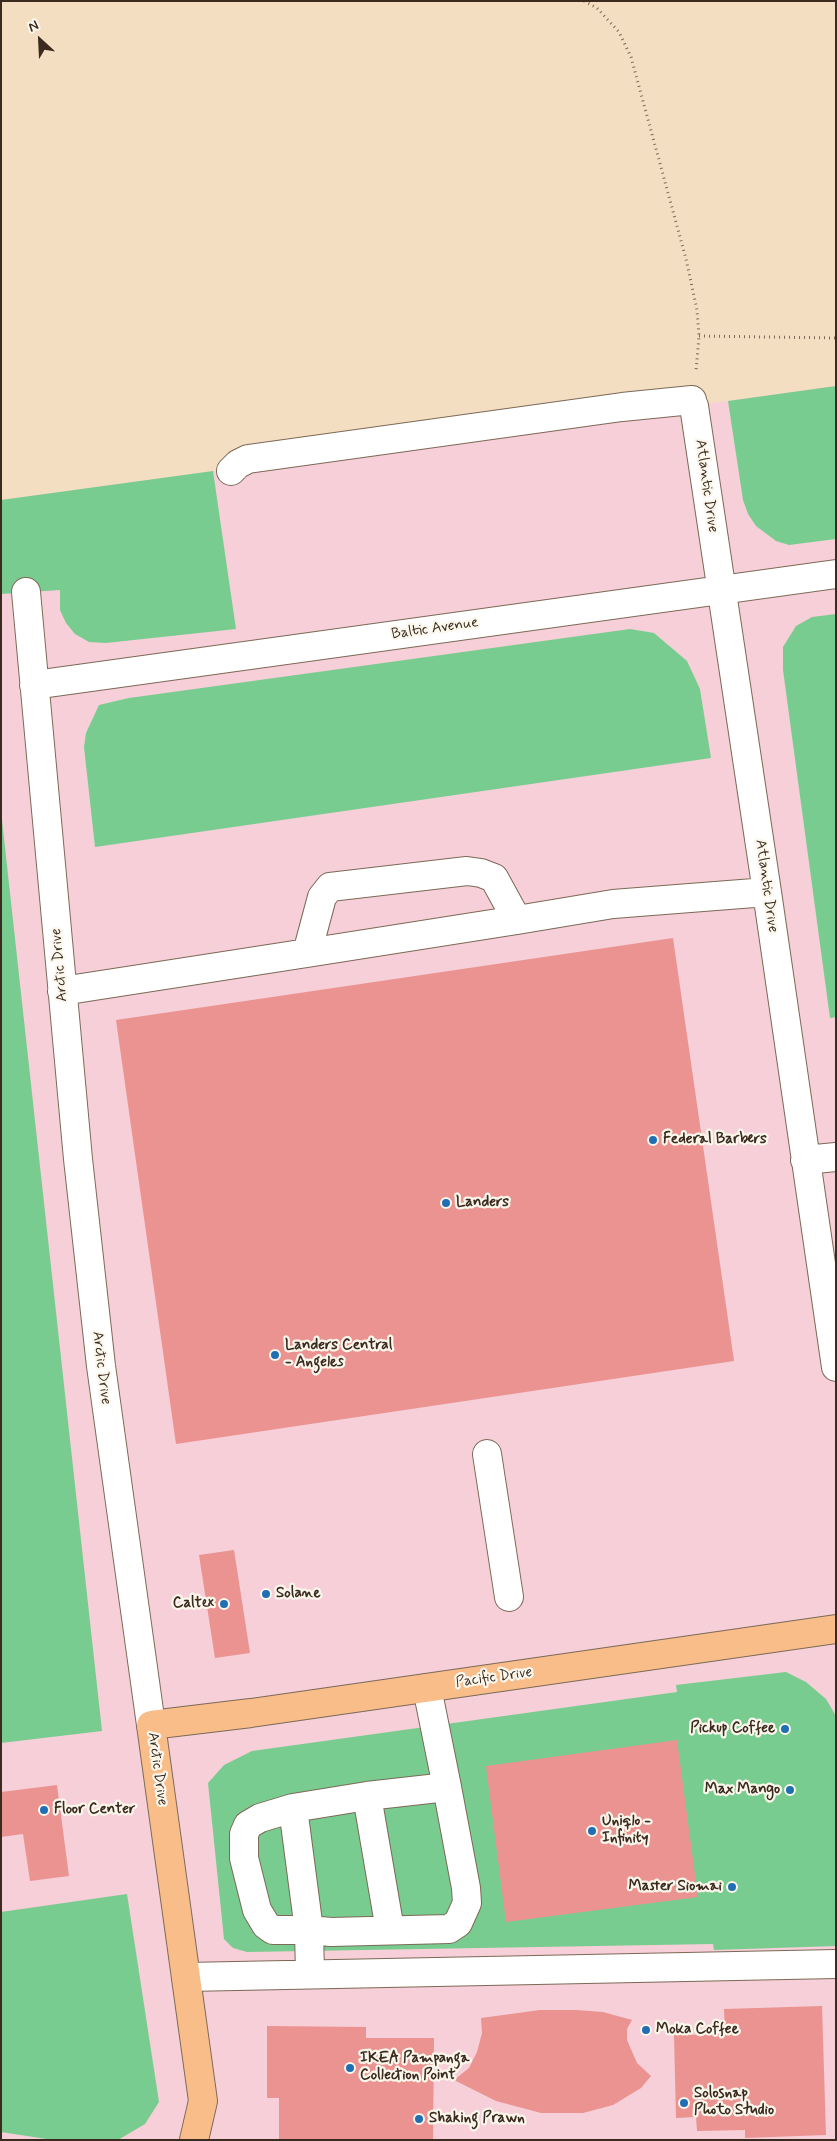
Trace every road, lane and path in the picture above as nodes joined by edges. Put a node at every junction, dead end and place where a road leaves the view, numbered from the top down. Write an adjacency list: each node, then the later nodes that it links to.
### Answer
1 (584, 1): 2 (path)
2 (699, 336): 3 (path); 4 (path)
3 (836, 338)
4 (693, 403): 5 (street); 7 (street, Atlantic Drive)
5 (232, 471)
6 (836, 574): 7 (street, Baltic Avenue)
7 (721, 589): 9 (street, Baltic Avenue); 10 (street, Atlantic Drive)
8 (26, 592): 9 (street, Arctic Drive)
9 (34, 685): 13 (street, Arctic Drive)
10 (767, 892): 11 (street); 15 (street, Atlantic Drive)
11 (517, 920): 12 (street); 12 (street)
12 (307, 953): 13 (street)
13 (62, 991): 21 (street, Arctic Drive)
14 (836, 1157): 15 (street)
15 (805, 1160): 16 (street, Atlantic Drive)
16 (836, 1367)
17 (487, 1454): 18 (street)
18 (509, 1597)
19 (836, 1629): 20 (main road, Pacific Drive)
20 (427, 1688): 21 (main road, Pacific Drive); 22 (street)
21 (151, 1725): 29 (main road, Arctic Drive)
22 (446, 1787): 23 (street); 26 (street)
23 (367, 1796): 24 (street); 26 (street)
24 (292, 1808): 25 (street); 25 (street)
25 (309, 1930): 26 (street); 28 (street)
26 (390, 1930)
27 (836, 1964): 28 (street)
28 (310, 1974): 29 (street)
29 (186, 1977): 30 (main road, Arctic Drive)
30 (194, 2140)

